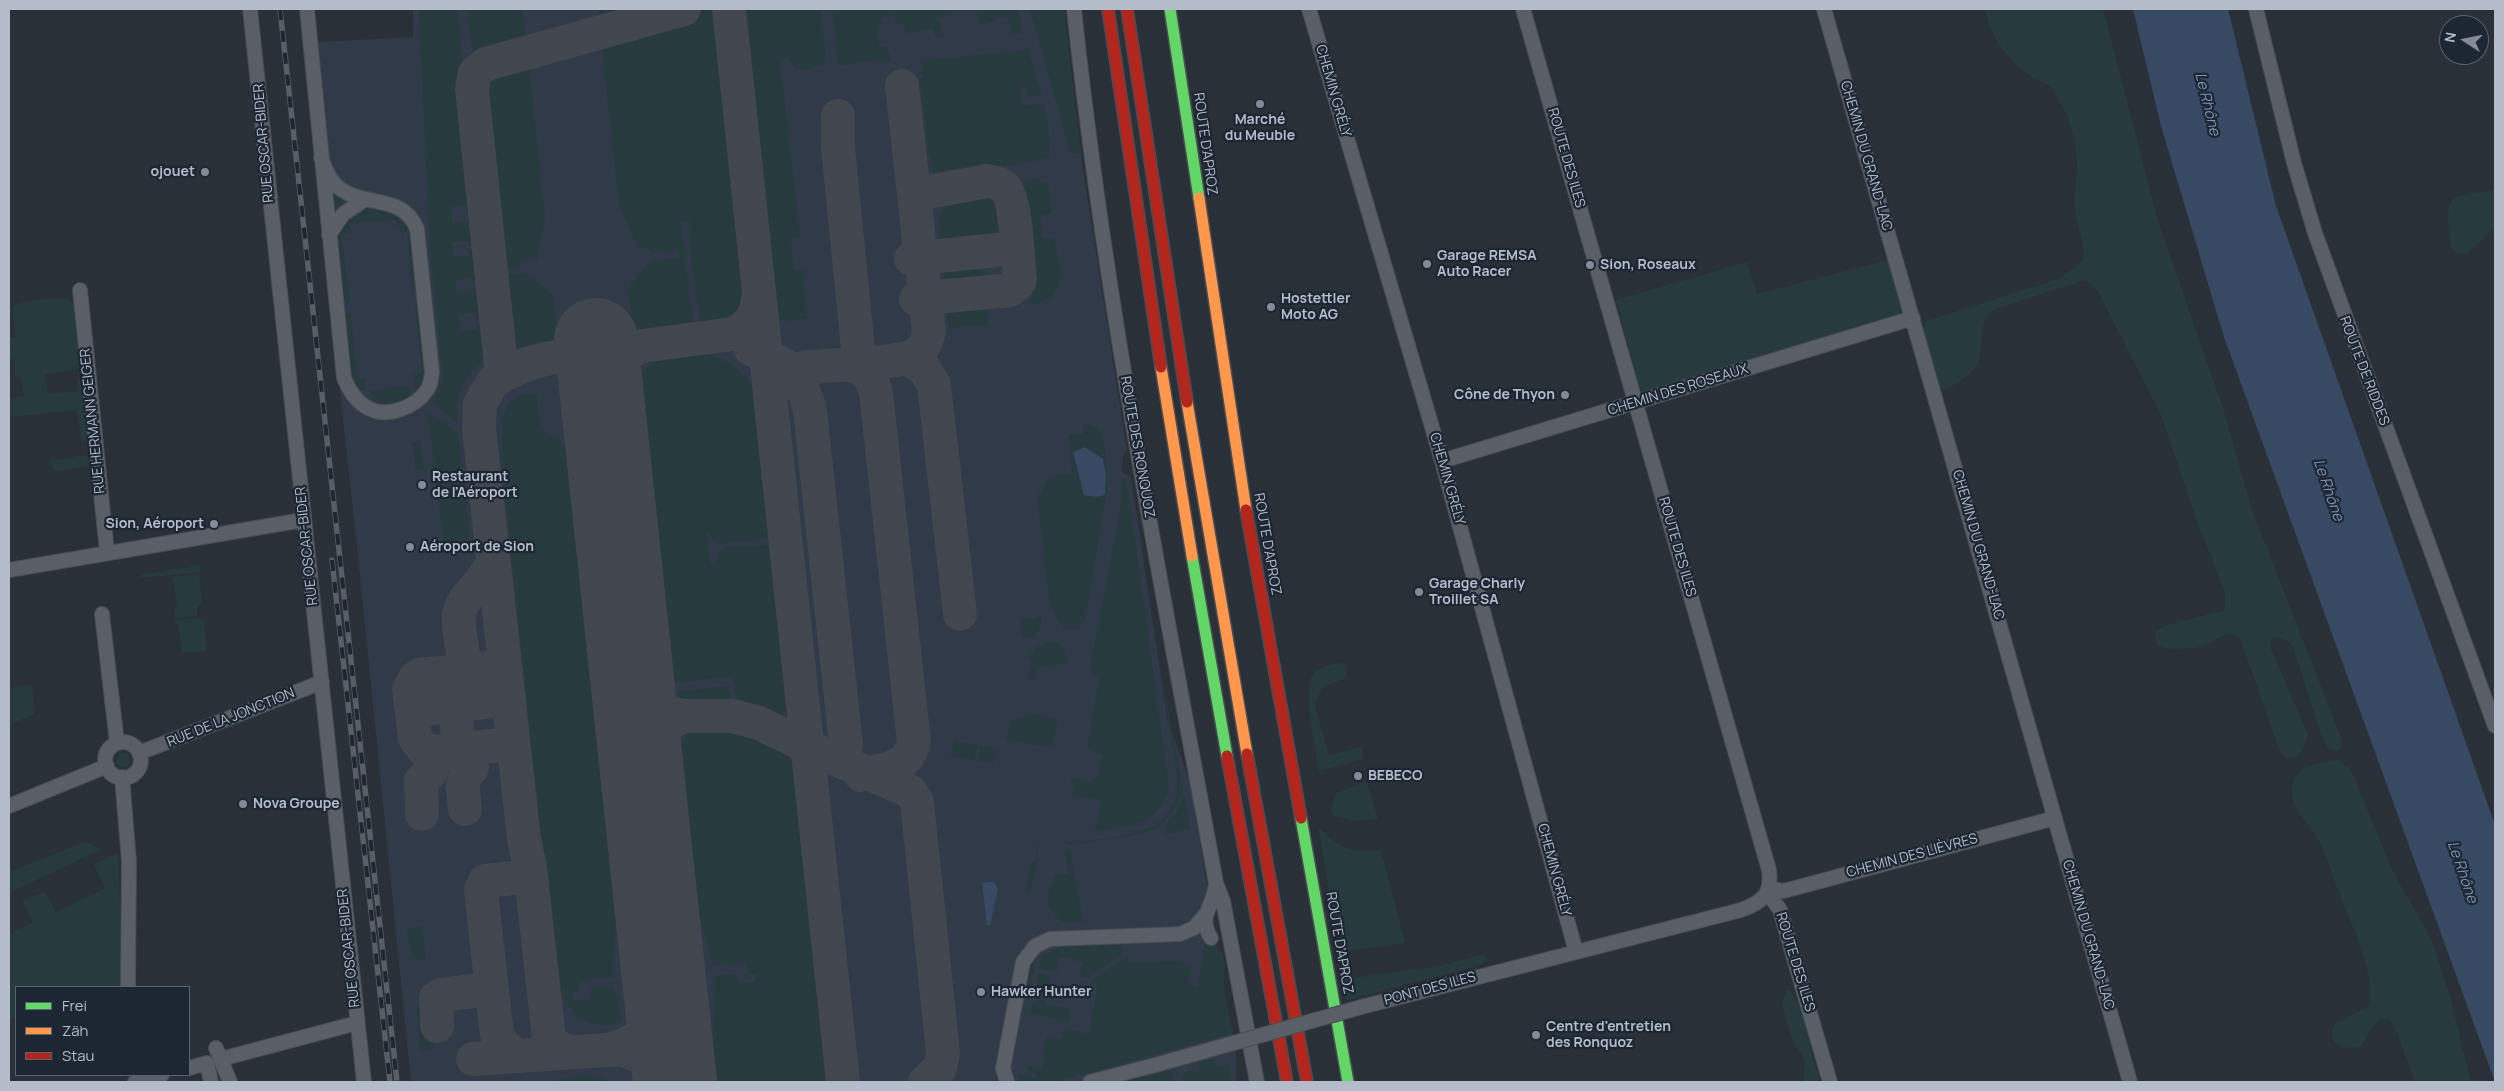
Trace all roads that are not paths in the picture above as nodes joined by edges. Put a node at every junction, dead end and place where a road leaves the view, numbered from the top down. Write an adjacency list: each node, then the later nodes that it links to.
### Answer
1 (250, 9): 18 (street, RUE OSCAR-BIDER)
2 (307, 9): 11 (street)
3 (1074, 9): 30 (street, ROUTE DES RONQUOZ)
4 (1108, 9): 49 (main road)
5 (1127, 9): 50 (main road)
6 (1170, 9): 51 (main road, ROUTE D'APROZ)
7 (1309, 9): 17 (street, CHEMIN GRÉLY)
8 (1523, 9): 16 (street, ROUTE DES ILES)
9 (1824, 9): 15 (street, CHEMIN DU GRAND-LAC)
10 (2256, 9): 23 (street, ROUTE DE RIDDES)
11 (320, 158): 12 (street); 13 (street)
12 (366, 199): 13 (street); 13 (street)
13 (329, 235)
14 (80, 290): 19 (street, RUE HERMANN GEIGER)
15 (1913, 318): 16 (street, CHEMIN DES ROSEAUX); 29 (street, CHEMIN DU GRAND-LAC)
16 (1636, 402): 17 (street, CHEMIN DES ROSEAUX); 31 (street, ROUTE DES ILES)
17 (1442, 461): 36 (street, CHEMIN GRÉLY)
18 (303, 520): 19 (street); 22 (street, RUE OSCAR-BIDER)
19 (107, 552): 20 (street)
20 (9, 570)
21 (102, 614): 24 (street)
22 (322, 682): 25 (street, RUE DE LA JONCTION); 39 (street, RUE OSCAR-BIDER)
23 (2495, 726)
24 (117, 743): 25 (street); 26 (street)
25 (139, 753): 27 (street)
26 (107, 766): 27 (street); 28 (street)
27 (122, 777): 38 (street)
28 (9, 806)
29 (2055, 818): 31 (street, CHEMIN DES LIÈVRES); 53 (street, CHEMIN DU GRAND-LAC)
30 (1216, 883): 32 (street, ROUTE DES RONQUOZ); 35 (street, ROUTE DES RONQUOZ)
31 (1768, 891): 36 (street, PONT DES ILES); 52 (street, ROUTE DES ILES)
32 (1205, 915): 33 (street); 34 (street, ROUTE DES RONQUOZ); 35 (street, ROUTE DES RONQUOZ)
33 (1186, 932): 34 (street); 46 (street)
34 (1212, 938): 37 (street, ROUTE DES RONQUOZ)
35 (1230, 942): 37 (street, ROUTE DES RONQUOZ)
36 (1576, 952): 47 (street, PONT DES ILES, bridge)
37 (1236, 971): 48 (street, ROUTE DES RONQUOZ)
38 (128, 986)
39 (357, 1022): 44 (street); 45 (street, RUE OSCAR-BIDER)
40 (190, 1068): 43 (street)
41 (157, 1076): 42 (street)
42 (143, 1079)
43 (210, 1082)
44 (230, 1082)
45 (364, 1082)
46 (1007, 1082)
47 (1090, 1082)
48 (1257, 1082)
49 (1287, 1082)
50 (1307, 1082)
51 (1348, 1082)
52 (1830, 1082)
53 (2130, 1082)

